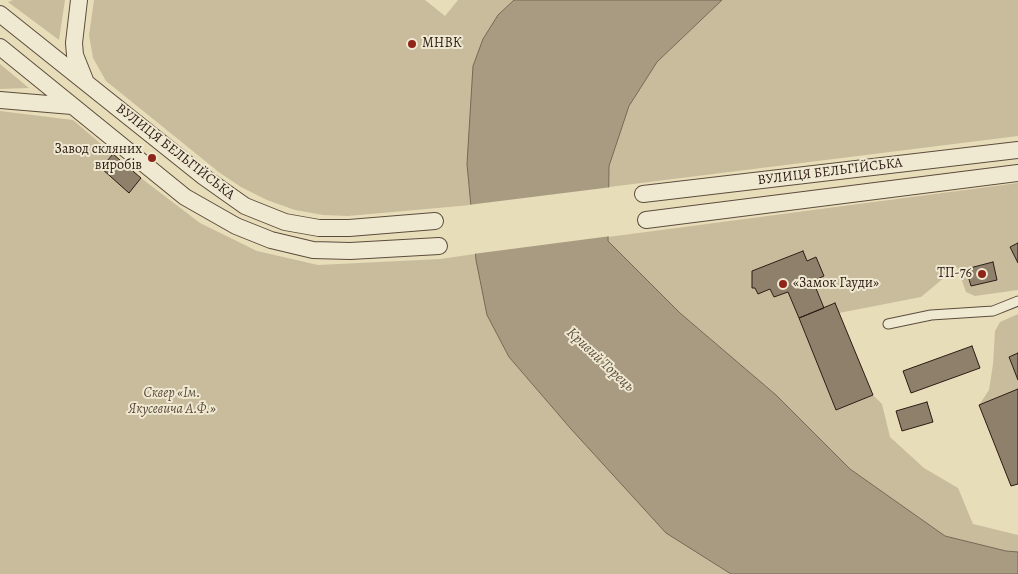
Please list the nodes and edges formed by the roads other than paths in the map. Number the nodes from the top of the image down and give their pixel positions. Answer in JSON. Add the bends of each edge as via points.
{"nodes":[{"id":1,"x":79,"y":0,"type":"edge"},
{"id":2,"x":0,"y":14,"type":"edge"},
{"id":3,"x":0,"y":48,"type":"edge"},
{"id":4,"x":86,"y":82,"type":"junction"},
{"id":5,"x":0,"y":100,"type":"edge"},
{"id":6,"x":72,"y":106,"type":"junction"},
{"id":7,"x":1018,"y":150,"type":"edge"},
{"id":8,"x":1018,"y":173,"type":"edge"},
{"id":9,"x":643,"y":194,"type":"dead end"},
{"id":10,"x":646,"y":220,"type":"dead end"},
{"id":11,"x":436,"y":222,"type":"dead end"},
{"id":12,"x":438,"y":246,"type":"dead end"},
{"id":13,"x":1018,"y":301,"type":"edge"},
{"id":14,"x":888,"y":324,"type":"dead end"}],
"edges":[{"from":1,"to":4,"type":"street","via":[[75,56]]},
{"from":2,"to":4,"type":"street","name":"ВУЛИЦЯ БЕЛЬГІЙСЬКА"},
{"from":3,"to":6,"type":"street","name":"ВУЛИЦЯ БЕЛЬГІЙСЬКА"},
{"from":4,"to":11,"type":"street","name":"ВУЛИЦЯ БЕЛЬГІЙСЬКА","via":[[229,196],[266,214],[319,228]]},
{"from":5,"to":6,"type":"street"},
{"from":6,"to":12,"type":"street","name":"ВУЛИЦЯ БЕЛЬГІЙСЬКА","via":[[185,196],[258,236],[314,250]]},
{"from":7,"to":9,"type":"street","name":"ВУЛИЦЯ БЕЛЬГІЙСЬКА"},
{"from":8,"to":10,"type":"street","name":"ВУЛИЦЯ БЕЛЬГІЙСЬКА"},
{"from":13,"to":14,"type":"lane","via":[[994,311],[931,315]]}]}
